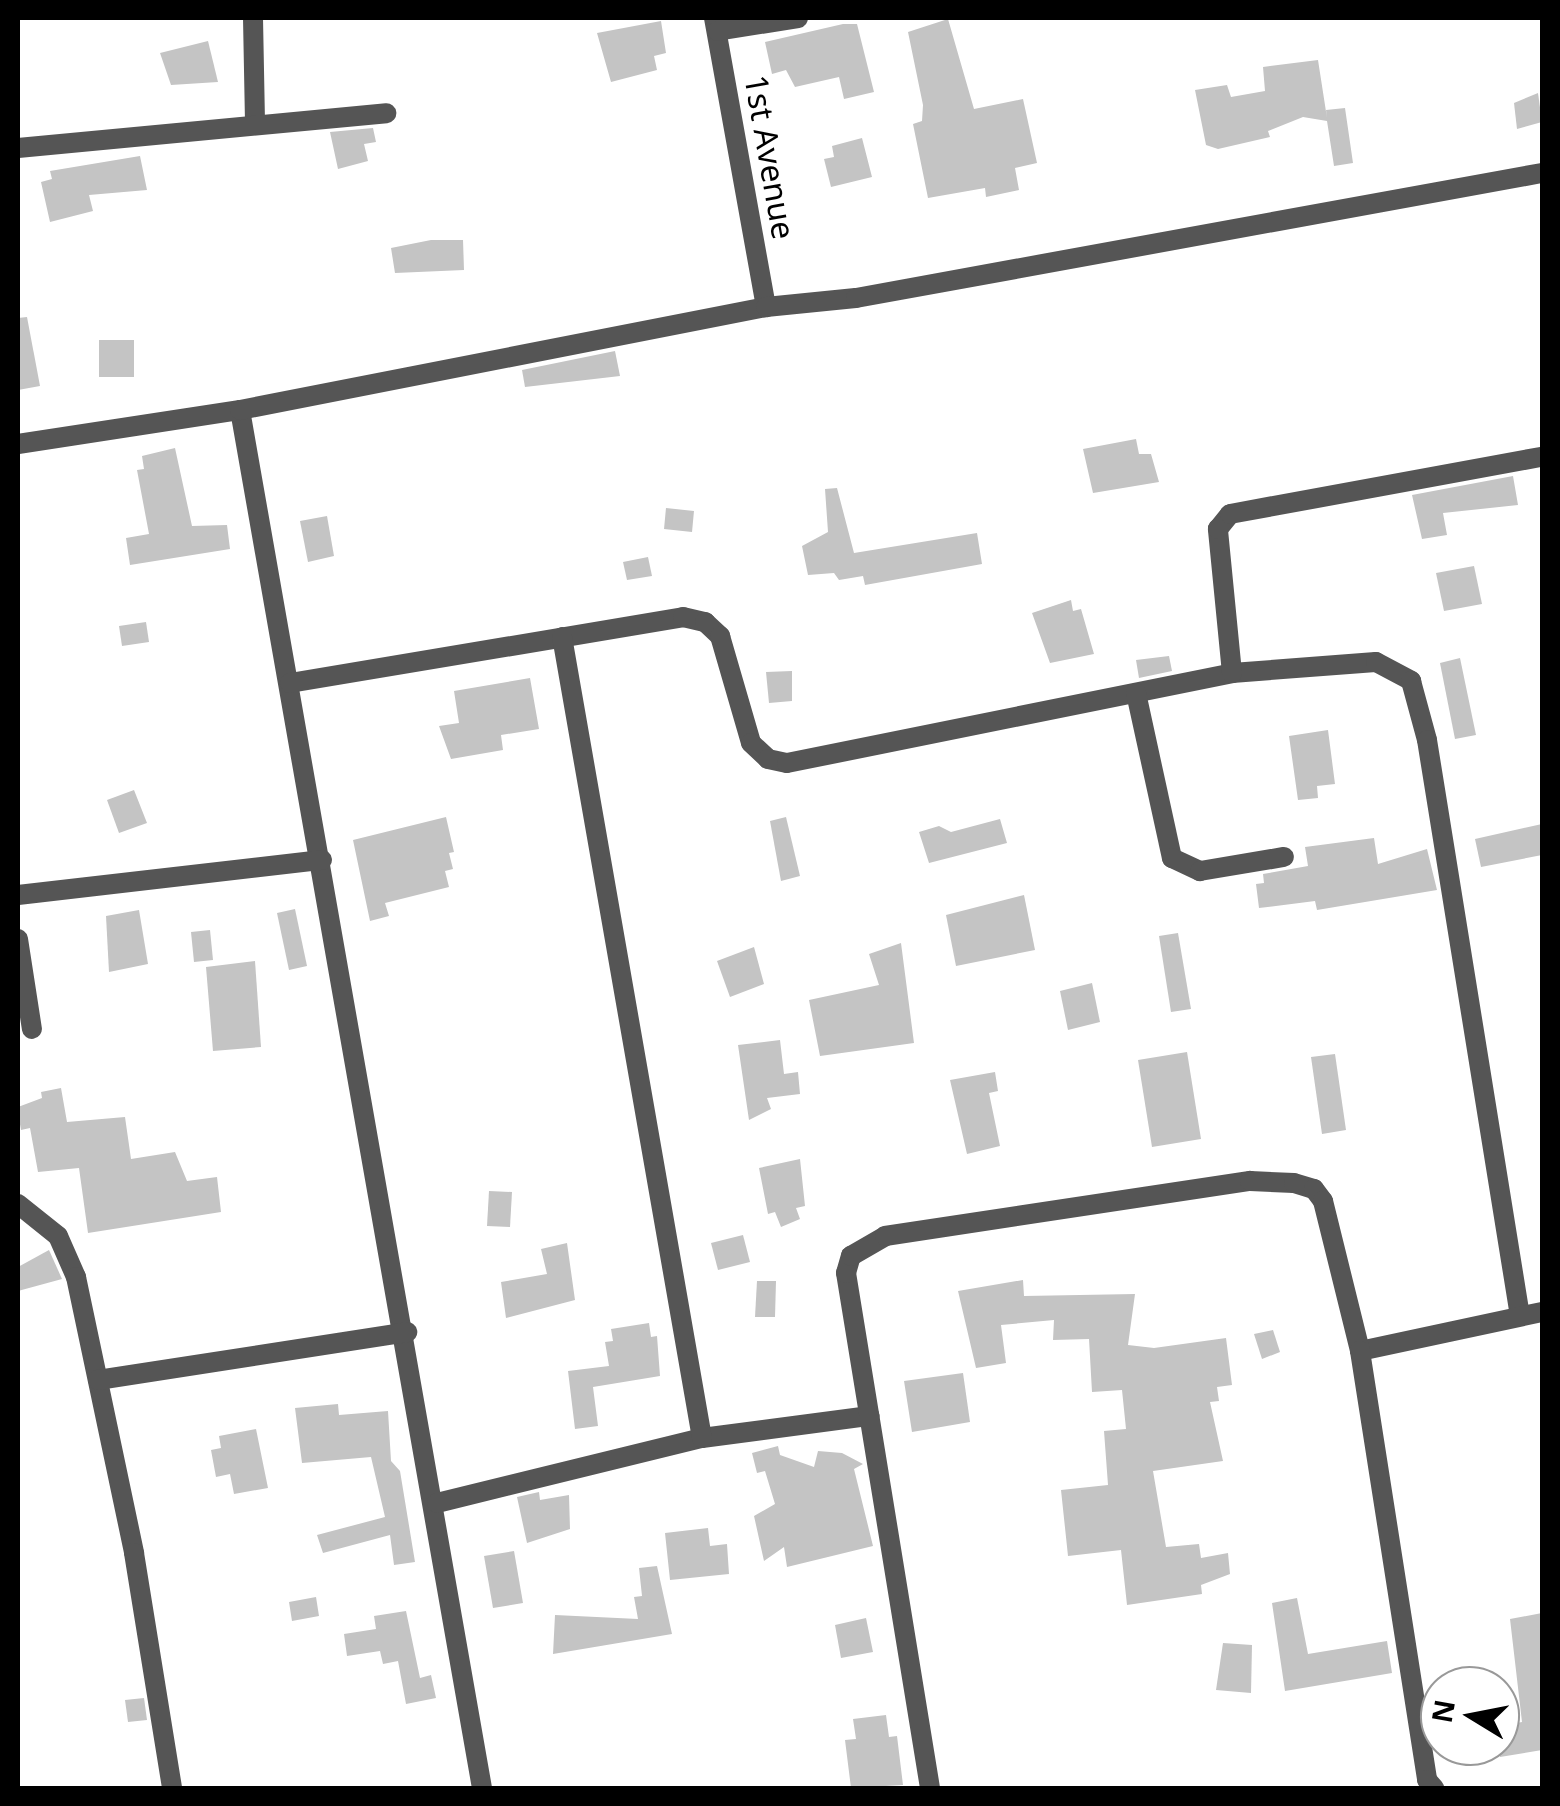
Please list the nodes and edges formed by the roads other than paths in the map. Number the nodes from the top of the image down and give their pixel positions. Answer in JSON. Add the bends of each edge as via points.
{"nodes":[{"id":1,"x":253,"y":18,"type":"edge"},
{"id":2,"x":798,"y":18,"type":"edge"},
{"id":3,"x":716,"y":24,"type":"edge"},
{"id":4,"x":386,"y":112,"type":"dead end"},
{"id":5,"x":255,"y":123,"type":"junction"},
{"id":6,"x":18,"y":148,"type":"edge"},
{"id":7,"x":1542,"y":172,"type":"edge"},
{"id":8,"x":766,"y":307,"type":"junction"},
{"id":9,"x":240,"y":410,"type":"junction"},
{"id":10,"x":18,"y":444,"type":"edge"},
{"id":11,"x":1542,"y":457,"type":"edge"},
{"id":12,"x":562,"y":636,"type":"junction"},
{"id":13,"x":1232,"y":673,"type":"junction"},
{"id":14,"x":290,"y":683,"type":"junction"},
{"id":15,"x":1136,"y":693,"type":"junction"},
{"id":16,"x":1284,"y":857,"type":"dead end"},
{"id":17,"x":322,"y":860,"type":"junction"},
{"id":18,"x":18,"y":895,"type":"edge"},
{"id":19,"x":18,"y":939,"type":"edge"},
{"id":20,"x":32,"y":1029,"type":"dead end"},
{"id":21,"x":18,"y":1204,"type":"edge"},
{"id":22,"x":1542,"y":1312,"type":"edge"},
{"id":23,"x":1520,"y":1316,"type":"junction"},
{"id":24,"x":407,"y":1332,"type":"junction"},
{"id":25,"x":1360,"y":1351,"type":"junction"},
{"id":26,"x":98,"y":1380,"type":"junction"},
{"id":27,"x":870,"y":1416,"type":"junction"},
{"id":28,"x":702,"y":1438,"type":"junction"},
{"id":29,"x":437,"y":1502,"type":"junction"},
{"id":30,"x":172,"y":1788,"type":"edge"},
{"id":31,"x":482,"y":1788,"type":"edge"},
{"id":32,"x":930,"y":1788,"type":"edge"},
{"id":33,"x":1434,"y":1788,"type":"edge"}],
"edges":[{"from":1,"to":5,"type":"street"},
{"from":2,"to":3,"type":"street"},
{"from":3,"to":8,"type":"street","name":"1st Avenue"},
{"from":4,"to":5,"type":"street"},
{"from":5,"to":6,"type":"street"},
{"from":7,"to":8,"type":"street","via":[[856,298]]},
{"from":8,"to":9,"type":"street"},
{"from":9,"to":10,"type":"street"},
{"from":9,"to":14,"type":"street"},
{"from":11,"to":13,"type":"street","via":[[1230,514],[1218,528]]},
{"from":12,"to":14,"type":"street"},
{"from":12,"to":15,"type":"street","via":[[683,617],[705,622],[720,636],[751,742],[768,759],[787,764]]},
{"from":12,"to":28,"type":"street"},
{"from":13,"to":15,"type":"street"},
{"from":13,"to":23,"type":"street","via":[[1376,662],[1411,681],[1427,740]]},
{"from":14,"to":17,"type":"street"},
{"from":15,"to":16,"type":"street","via":[[1172,858],[1200,871]]},
{"from":17,"to":18,"type":"street"},
{"from":17,"to":24,"type":"street"},
{"from":19,"to":20,"type":"street"},
{"from":21,"to":26,"type":"street","via":[[58,1236],[76,1276]]},
{"from":22,"to":23,"type":"street"},
{"from":23,"to":25,"type":"street"},
{"from":24,"to":26,"type":"street"},
{"from":24,"to":29,"type":"street"},
{"from":25,"to":27,"type":"street","via":[[1322,1201],[1314,1189],[1294,1183],[1250,1182],[885,1236],[863,1245],[846,1273]]},
{"from":25,"to":33,"type":"street","via":[[1427,1780]]},
{"from":26,"to":30,"type":"street"},
{"from":27,"to":28,"type":"street"},
{"from":27,"to":32,"type":"street"},
{"from":28,"to":29,"type":"street"},
{"from":29,"to":31,"type":"street"}]}
